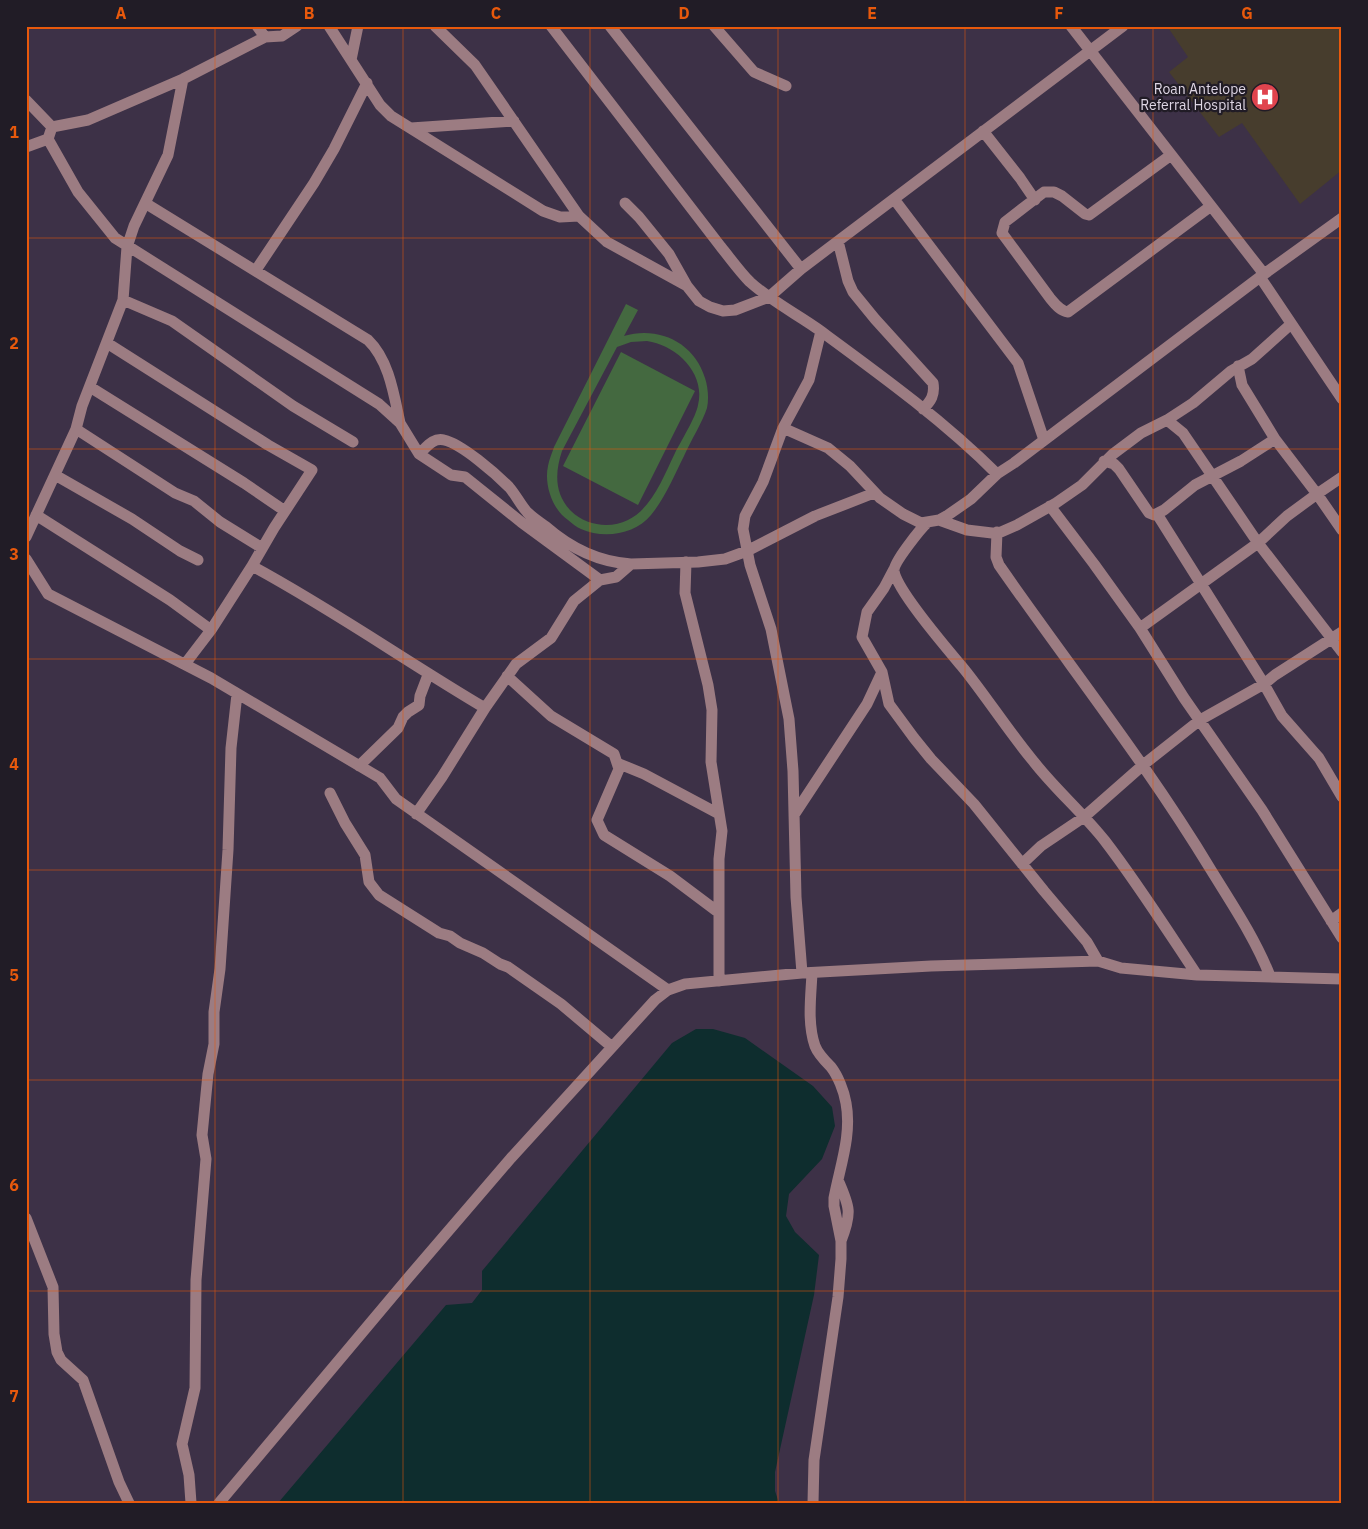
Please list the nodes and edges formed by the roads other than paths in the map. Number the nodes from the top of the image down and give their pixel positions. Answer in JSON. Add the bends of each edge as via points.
{"nodes":[{"id":1,"x":257,"y":26,"type":"edge"},
{"id":2,"x":297,"y":26,"type":"edge"},
{"id":3,"x":329,"y":26,"type":"edge"},
{"id":4,"x":358,"y":26,"type":"edge"},
{"id":5,"x":435,"y":26,"type":"edge"},
{"id":6,"x":551,"y":26,"type":"edge"},
{"id":7,"x":610,"y":26,"type":"edge"},
{"id":8,"x":714,"y":26,"type":"edge"},
{"id":9,"x":1071,"y":26,"type":"edge"},
{"id":10,"x":1123,"y":26,"type":"edge"},
{"id":11,"x":265,"y":37,"type":"junction"},
{"id":12,"x":1091,"y":50,"type":"junction"},
{"id":13,"x":351,"y":60,"type":"junction"},
{"id":14,"x":183,"y":79,"type":"junction"},
{"id":15,"x":367,"y":83,"type":"junction"},
{"id":16,"x":786,"y":86,"type":"dead end"},
{"id":17,"x":26,"y":100,"type":"edge"},
{"id":18,"x":514,"y":121,"type":"junction"},
{"id":19,"x":52,"y":127,"type":"junction"},
{"id":20,"x":411,"y":128,"type":"junction"},
{"id":21,"x":983,"y":131,"type":"junction"},
{"id":22,"x":48,"y":139,"type":"junction"},
{"id":23,"x":26,"y":148,"type":"edge"},
{"id":24,"x":1171,"y":155,"type":"junction"},
{"id":25,"x":894,"y":199,"type":"junction"},
{"id":26,"x":1034,"y":200,"type":"junction"},
{"id":27,"x":146,"y":203,"type":"junction"},
{"id":28,"x":625,"y":203,"type":"dead end"},
{"id":29,"x":1211,"y":206,"type":"junction"},
{"id":30,"x":579,"y":216,"type":"junction"},
{"id":31,"x":1342,"y":218,"type":"edge"},
{"id":32,"x":838,"y":241,"type":"junction"},
{"id":33,"x":127,"y":247,"type":"junction"},
{"id":34,"x":801,"y":269,"type":"junction"},
{"id":35,"x":256,"y":270,"type":"junction"},
{"id":36,"x":1262,"y":276,"type":"junction"},
{"id":37,"x":687,"y":286,"type":"junction"},
{"id":38,"x":769,"y":297,"type":"junction"},
{"id":39,"x":123,"y":300,"type":"junction"},
{"id":40,"x":1291,"y":324,"type":"junction"},
{"id":41,"x":820,"y":331,"type":"junction"},
{"id":42,"x":107,"y":343,"type":"junction"},
{"id":43,"x":1238,"y":366,"type":"junction"},
{"id":44,"x":90,"y":387,"type":"junction"},
{"id":45,"x":1342,"y":399,"type":"edge"},
{"id":46,"x":923,"y":409,"type":"junction"},
{"id":47,"x":1167,"y":420,"type":"junction"},
{"id":48,"x":400,"y":423,"type":"junction"},
{"id":49,"x":783,"y":428,"type":"junction"},
{"id":50,"x":76,"y":429,"type":"junction"},
{"id":51,"x":1275,"y":439,"type":"junction"},
{"id":52,"x":1044,"y":440,"type":"junction"},
{"id":53,"x":353,"y":442,"type":"dead end"},
{"id":54,"x":419,"y":454,"type":"junction"},
{"id":55,"x":1104,"y":461,"type":"junction"},
{"id":56,"x":997,"y":474,"type":"junction"},
{"id":57,"x":55,"y":475,"type":"junction"},
{"id":58,"x":1211,"y":476,"type":"junction"},
{"id":59,"x":1342,"y":477,"type":"edge"},
{"id":60,"x":874,"y":493,"type":"junction"},
{"id":61,"x":1317,"y":494,"type":"junction"},
{"id":62,"x":1050,"y":506,"type":"junction"},
{"id":63,"x":285,"y":511,"type":"junction"},
{"id":64,"x":1157,"y":514,"type":"junction"},
{"id":65,"x":36,"y":515,"type":"junction"},
{"id":66,"x":934,"y":521,"type":"junction"},
{"id":67,"x":1342,"y":530,"type":"edge"},
{"id":68,"x":997,"y":532,"type":"junction"},
{"id":69,"x":26,"y":537,"type":"edge"},
{"id":70,"x":1258,"y":543,"type":"junction"},
{"id":71,"x":262,"y":548,"type":"junction"},
{"id":72,"x":747,"y":550,"type":"junction"},
{"id":73,"x":26,"y":559,"type":"edge"},
{"id":74,"x":198,"y":560,"type":"dead end"},
{"id":75,"x":686,"y":562,"type":"junction"},
{"id":76,"x":630,"y":564,"type":"junction"},
{"id":77,"x":252,"y":566,"type":"junction"},
{"id":78,"x":894,"y":570,"type":"junction"},
{"id":79,"x":600,"y":580,"type":"junction"},
{"id":80,"x":1201,"y":584,"type":"junction"},
{"id":81,"x":1140,"y":628,"type":"junction"},
{"id":82,"x":211,"y":630,"type":"junction"},
{"id":83,"x":1337,"y":635,"type":"edge"},
{"id":84,"x":1342,"y":652,"type":"edge"},
{"id":85,"x":184,"y":664,"type":"junction"},
{"id":86,"x":882,"y":672,"type":"junction"},
{"id":87,"x":428,"y":674,"type":"junction"},
{"id":88,"x":506,"y":676,"type":"junction"},
{"id":89,"x":1264,"y":684,"type":"junction"},
{"id":90,"x":238,"y":694,"type":"junction"},
{"id":91,"x":485,"y":708,"type":"junction"},
{"id":92,"x":1200,"y":720,"type":"junction"},
{"id":93,"x":617,"y":762,"type":"junction"},
{"id":94,"x":1144,"y":765,"type":"junction"},
{"id":95,"x":359,"y":766,"type":"junction"},
{"id":96,"x":330,"y":793,"type":"dead end"},
{"id":97,"x":1342,"y":797,"type":"edge"},
{"id":98,"x":416,"y":814,"type":"junction"},
{"id":99,"x":719,"y":814,"type":"junction"},
{"id":100,"x":794,"y":815,"type":"junction"},
{"id":101,"x":1084,"y":817,"type":"junction"},
{"id":102,"x":1022,"y":864,"type":"junction"},
{"id":103,"x":718,"y":912,"type":"junction"},
{"id":104,"x":1342,"y":913,"type":"edge"},
{"id":105,"x":1331,"y":920,"type":"junction"},
{"id":106,"x":1342,"y":938,"type":"edge"},
{"id":107,"x":1098,"y":961,"type":"junction"},
{"id":108,"x":807,"y":973,"type":"junction"},
{"id":109,"x":1197,"y":975,"type":"junction"},
{"id":110,"x":1270,"y":976,"type":"junction"},
{"id":111,"x":1342,"y":979,"type":"edge"},
{"id":112,"x":719,"y":981,"type":"junction"},
{"id":113,"x":668,"y":990,"type":"junction"},
{"id":114,"x":612,"y":1047,"type":"junction"},
{"id":115,"x":26,"y":1218,"type":"edge"},
{"id":116,"x":129,"y":1503,"type":"edge"},
{"id":117,"x":191,"y":1503,"type":"edge"},
{"id":118,"x":220,"y":1503,"type":"edge"},
{"id":119,"x":813,"y":1503,"type":"edge"}],
"edges":[{"from":1,"to":11,"type":"street"},
{"from":2,"to":11,"type":"street","via":[[282,36]]},
{"from":3,"to":13,"type":"street"},
{"from":4,"to":13,"type":"street"},
{"from":5,"to":18,"type":"street","via":[[475,65]]},
{"from":6,"to":38,"type":"street","via":[[721,247],[750,281]]},
{"from":7,"to":34,"type":"street"},
{"from":8,"to":16,"type":"street","via":[[754,72]]},
{"from":9,"to":12,"type":"street"},
{"from":10,"to":12,"type":"street"},
{"from":11,"to":14,"type":"street"},
{"from":12,"to":21,"type":"street"},
{"from":12,"to":24,"type":"street"},
{"from":13,"to":15,"type":"street"},
{"from":14,"to":19,"type":"street","via":[[88,120]]},
{"from":14,"to":27,"type":"street","via":[[168,155]]},
{"from":15,"to":20,"type":"street","via":[[391,116]]},
{"from":15,"to":35,"type":"street","via":[[334,150]]},
{"from":17,"to":19,"type":"street"},
{"from":18,"to":20,"type":"street"},
{"from":18,"to":30,"type":"street"},
{"from":19,"to":22,"type":"street"},
{"from":20,"to":30,"type":"street","via":[[543,211],[560,217]]},
{"from":21,"to":25,"type":"street"},
{"from":21,"to":26,"type":"street"},
{"from":22,"to":23,"type":"street"},
{"from":22,"to":33,"type":"street","via":[[88,205],[115,238]]},
{"from":24,"to":26,"type":"street","via":[[1089,215],[1054,192],[1044,192]]},
{"from":24,"to":29,"type":"street"},
{"from":25,"to":32,"type":"street"},
{"from":25,"to":52,"type":"street","via":[[1018,363]]},
{"from":26,"to":29,"type":"street","via":[[1005,222],[1002,233],[1050,298],[1068,312]]},
{"from":27,"to":33,"type":"street"},
{"from":27,"to":35,"type":"street"},
{"from":28,"to":37,"type":"street","via":[[669,254]]},
{"from":29,"to":36,"type":"street"},
{"from":30,"to":37,"type":"street","via":[[607,242]]},
{"from":31,"to":36,"type":"street"},
{"from":32,"to":34,"type":"street"},
{"from":32,"to":46,"type":"street","via":[[853,292],[933,383],[933,397]]},
{"from":33,"to":39,"type":"street"},
{"from":33,"to":48,"type":"street","via":[[354,388]]},
{"from":34,"to":38,"type":"street"},
{"from":35,"to":48,"type":"street","via":[[374,346],[384,365]]},
{"from":36,"to":40,"type":"street"},
{"from":36,"to":52,"type":"street"},
{"from":37,"to":38,"type":"street","via":[[699,301],[723,311],[735,310]]},
{"from":38,"to":41,"type":"street"},
{"from":39,"to":42,"type":"street"},
{"from":39,"to":53,"type":"street","via":[[172,321],[293,406]]},
{"from":40,"to":43,"type":"street","via":[[1252,359]]},
{"from":40,"to":45,"type":"street"},
{"from":41,"to":46,"type":"street"},
{"from":41,"to":49,"type":"street","via":[[809,380]]},
{"from":42,"to":44,"type":"street"},
{"from":42,"to":63,"type":"street","via":[[312,470]]},
{"from":43,"to":47,"type":"street"},
{"from":43,"to":51,"type":"street","via":[[1242,385]]},
{"from":44,"to":50,"type":"street"},
{"from":44,"to":63,"type":"street"},
{"from":46,"to":56,"type":"street"},
{"from":47,"to":55,"type":"street","via":[[1141,433]]},
{"from":47,"to":58,"type":"street","via":[[1183,433]]},
{"from":48,"to":54,"type":"street"},
{"from":49,"to":60,"type":"street","via":[[828,448],[850,466]]},
{"from":49,"to":72,"type":"street","via":[[763,482],[745,516],[743,529]]},
{"from":50,"to":57,"type":"street"},
{"from":50,"to":71,"type":"street","via":[[175,493],[194,500],[220,522]]},
{"from":51,"to":58,"type":"street"},
{"from":51,"to":61,"type":"street"},
{"from":52,"to":56,"type":"street"},
{"from":54,"to":76,"type":"street","via":[[432,441],[445,440],[453,444],[483,463],[509,488],[527,512],[560,539],[589,555]]},
{"from":54,"to":79,"type":"street","via":[[452,475],[465,477]]},
{"from":55,"to":62,"type":"street","via":[[1082,485]]},
{"from":55,"to":64,"type":"street","via":[[1119,469],[1149,513]]},
{"from":56,"to":66,"type":"street","via":[[970,499]]},
{"from":57,"to":65,"type":"street"},
{"from":57,"to":74,"type":"street"},
{"from":58,"to":64,"type":"street"},
{"from":58,"to":70,"type":"street"},
{"from":59,"to":61,"type":"street"},
{"from":60,"to":66,"type":"street","via":[[912,519],[921,523]]},
{"from":60,"to":72,"type":"street","via":[[815,516]]},
{"from":61,"to":67,"type":"street"},
{"from":61,"to":70,"type":"street"},
{"from":62,"to":68,"type":"street","via":[[1017,525]]},
{"from":62,"to":81,"type":"street"},
{"from":63,"to":71,"type":"street"},
{"from":64,"to":80,"type":"street"},
{"from":65,"to":69,"type":"street"},
{"from":65,"to":82,"type":"street","via":[[170,600]]},
{"from":66,"to":68,"type":"street","via":[[967,530]]},
{"from":66,"to":78,"type":"street","via":[[898,559]]},
{"from":68,"to":94,"type":"street","via":[[996,557],[1000,565]]},
{"from":70,"to":80,"type":"street"},
{"from":70,"to":83,"type":"street"},
{"from":71,"to":77,"type":"street"},
{"from":72,"to":75,"type":"street","via":[[725,559]]},
{"from":72,"to":100,"type":"street","via":[[782,678],[794,771]]},
{"from":73,"to":85,"type":"street","via":[[48,594]]},
{"from":75,"to":76,"type":"street"},
{"from":75,"to":99,"type":"street","via":[[685,593],[712,710],[711,762]]},
{"from":76,"to":79,"type":"street","via":[[616,577]]},
{"from":77,"to":82,"type":"street"},
{"from":77,"to":87,"type":"street"},
{"from":78,"to":86,"type":"street","via":[[867,612],[862,637]]},
{"from":78,"to":101,"type":"street","via":[[908,597],[1003,724]]},
{"from":79,"to":88,"type":"street","via":[[574,601],[551,638],[516,664]]},
{"from":80,"to":81,"type":"street"},
{"from":80,"to":89,"type":"street"},
{"from":81,"to":92,"type":"street"},
{"from":82,"to":85,"type":"street"},
{"from":83,"to":84,"type":"street"},
{"from":83,"to":89,"type":"street"},
{"from":85,"to":90,"type":"street"},
{"from":86,"to":100,"type":"street","via":[[867,704]]},
{"from":86,"to":102,"type":"street","via":[[889,704],[931,759],[974,804]]},
{"from":87,"to":91,"type":"street"},
{"from":87,"to":95,"type":"street","via":[[419,705],[403,717],[398,728]]},
{"from":88,"to":91,"type":"street"},
{"from":88,"to":93,"type":"street","via":[[551,716],[614,754]]},
{"from":89,"to":92,"type":"street"},
{"from":89,"to":97,"type":"street","via":[[1282,716],[1319,758]]},
{"from":90,"to":95,"type":"street"},
{"from":90,"to":117,"type":"street","via":[[231,748],[228,850],[214,1044],[202,1135],[206,1160],[196,1280],[195,1388],[182,1444]]},
{"from":91,"to":98,"type":"street"},
{"from":92,"to":94,"type":"street"},
{"from":92,"to":105,"type":"street","via":[[1262,810]]},
{"from":93,"to":99,"type":"street"},
{"from":93,"to":103,"type":"street","via":[[619,769],[597,820],[604,835],[670,876]]},
{"from":94,"to":101,"type":"street"},
{"from":94,"to":110,"type":"street","via":[[1252,937]]},
{"from":95,"to":98,"type":"street","via":[[380,778],[396,799]]},
{"from":96,"to":114,"type":"street","via":[[365,855],[369,882],[379,896],[439,933],[508,966]]},
{"from":98,"to":113,"type":"street"},
{"from":99,"to":103,"type":"street","via":[[722,831]]},
{"from":100,"to":108,"type":"street","via":[[796,897]]},
{"from":101,"to":102,"type":"street","via":[[1041,846]]},
{"from":101,"to":109,"type":"street","via":[[1131,876]]},
{"from":102,"to":107,"type":"street","via":[[1088,942]]},
{"from":103,"to":112,"type":"street"},
{"from":104,"to":105,"type":"street"},
{"from":105,"to":106,"type":"street"},
{"from":107,"to":108,"type":"street"},
{"from":107,"to":109,"type":"street","via":[[1121,968]]},
{"from":108,"to":112,"type":"street"},
{"from":108,"to":119,"type":"street","via":[[814,1045],[835,1074],[847,1105],[847,1143],[834,1206],[841,1241],[838,1297],[814,1460]]},
{"from":109,"to":110,"type":"street"},
{"from":110,"to":111,"type":"street"},
{"from":112,"to":113,"type":"street","via":[[685,984]]},
{"from":113,"to":114,"type":"street"},
{"from":114,"to":118,"type":"street","via":[[511,1158]]},
{"from":115,"to":116,"type":"street","via":[[53,1287],[56,1352],[83,1380]]}]}
